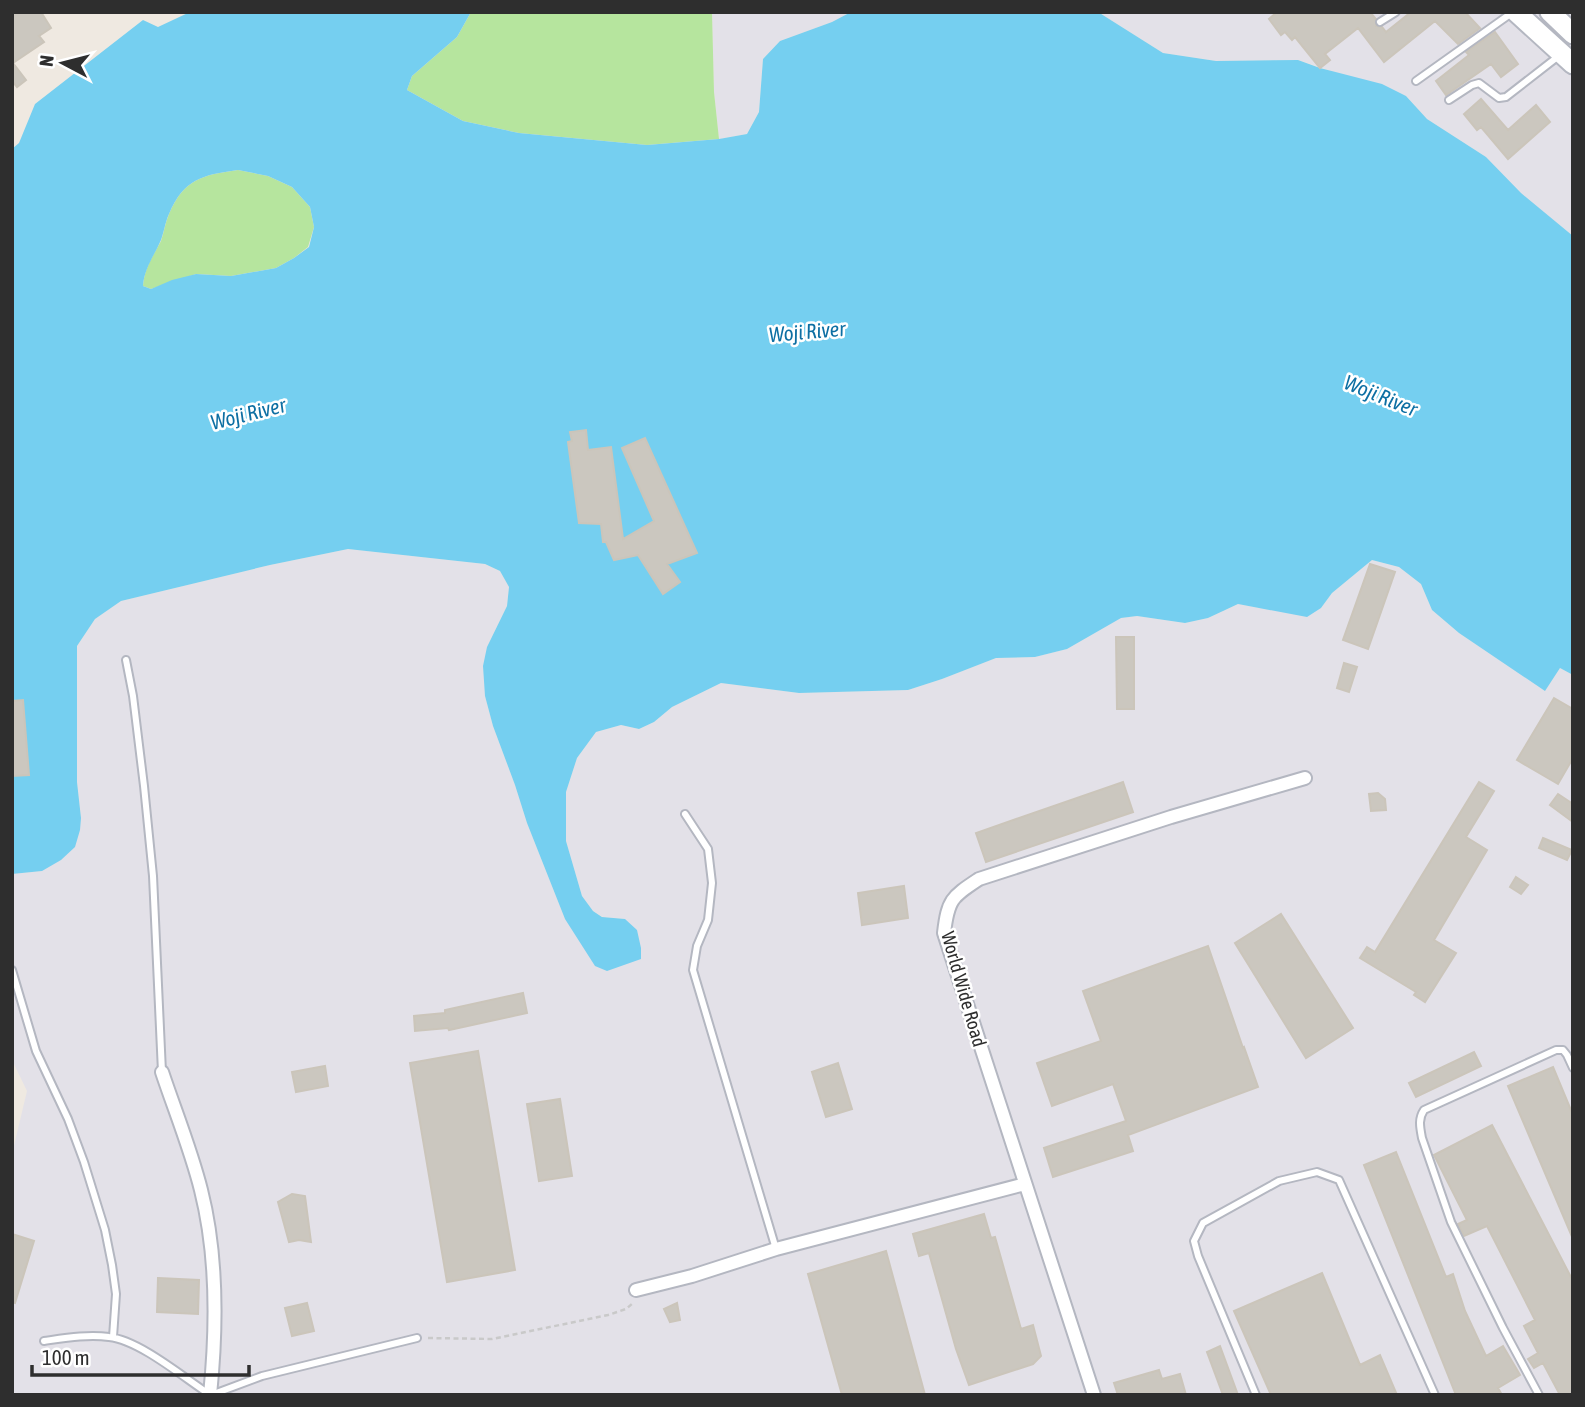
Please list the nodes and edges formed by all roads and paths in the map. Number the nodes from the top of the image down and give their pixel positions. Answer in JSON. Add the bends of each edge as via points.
{"nodes":[{"id":1,"x":1396,"y":12,"type":"edge"},
{"id":2,"x":1515,"y":12,"type":"edge"},
{"id":3,"x":1550,"y":12,"type":"edge"},
{"id":4,"x":1380,"y":22,"type":"dead end"},
{"id":5,"x":1572,"y":33,"type":"edge"},
{"id":6,"x":1567,"y":59,"type":"edge"},
{"id":7,"x":1416,"y":81,"type":"dead end"},
{"id":8,"x":1448,"y":100,"type":"dead end"},
{"id":9,"x":126,"y":660,"type":"dead end"},
{"id":10,"x":1305,"y":778,"type":"dead end"},
{"id":11,"x":685,"y":814,"type":"dead end"},
{"id":12,"x":12,"y":970,"type":"edge"},
{"id":13,"x":1573,"y":1068,"type":"edge"},
{"id":14,"x":162,"y":1072,"type":"joint"},
{"id":15,"x":1026,"y":1184,"type":"junction"},
{"id":16,"x":776,"y":1249,"type":"junction"},
{"id":17,"x":636,"y":1290,"type":"joint"},
{"id":18,"x":113,"y":1337,"type":"junction"},
{"id":19,"x":417,"y":1338,"type":"joint"},
{"id":20,"x":44,"y":1341,"type":"dead end"},
{"id":21,"x":210,"y":1395,"type":"edge"},
{"id":22,"x":1094,"y":1395,"type":"edge"},
{"id":23,"x":1255,"y":1395,"type":"edge"},
{"id":24,"x":1436,"y":1395,"type":"edge"},
{"id":25,"x":1539,"y":1395,"type":"edge"}],
"edges":[{"from":1,"to":4,"type":"lane"},
{"from":2,"to":6,"type":"main road"},
{"from":2,"to":7,"type":"lane"},
{"from":3,"to":5,"type":"main road"},
{"from":6,"to":8,"type":"lane","via":[[1506,97],[1499,98],[1479,83]]},
{"from":9,"to":14,"type":"lane","via":[[153,876]]},
{"from":10,"to":15,"type":"street","name":"World Wide Road","via":[[979,879],[956,894],[947,911],[944,933]]},
{"from":11,"to":16,"type":"lane","via":[[708,849],[712,883],[708,919],[693,970]]},
{"from":12,"to":18,"type":"lane","via":[[36,1051],[68,1119],[105,1230],[116,1294]]},
{"from":13,"to":25,"type":"lane","via":[[1563,1050],[1556,1050],[1424,1110],[1420,1116],[1422,1138],[1451,1222]]},
{"from":14,"to":21,"type":"street","via":[[208,1223],[215,1302]]},
{"from":15,"to":16,"type":"street"},
{"from":15,"to":22,"type":"street","name":"World Wide Road"},
{"from":16,"to":17,"type":"street"},
{"from":17,"to":19,"type":"path","via":[[634,1303],[625,1309],[526,1333],[492,1339]]},
{"from":18,"to":20,"type":"lane"},
{"from":18,"to":21,"type":"lane","via":[[152,1355]]},
{"from":19,"to":21,"type":"lane","via":[[262,1376]]},
{"from":23,"to":24,"type":"lane","via":[[1194,1241],[1203,1223],[1279,1181],[1317,1172],[1339,1180]]}]}
